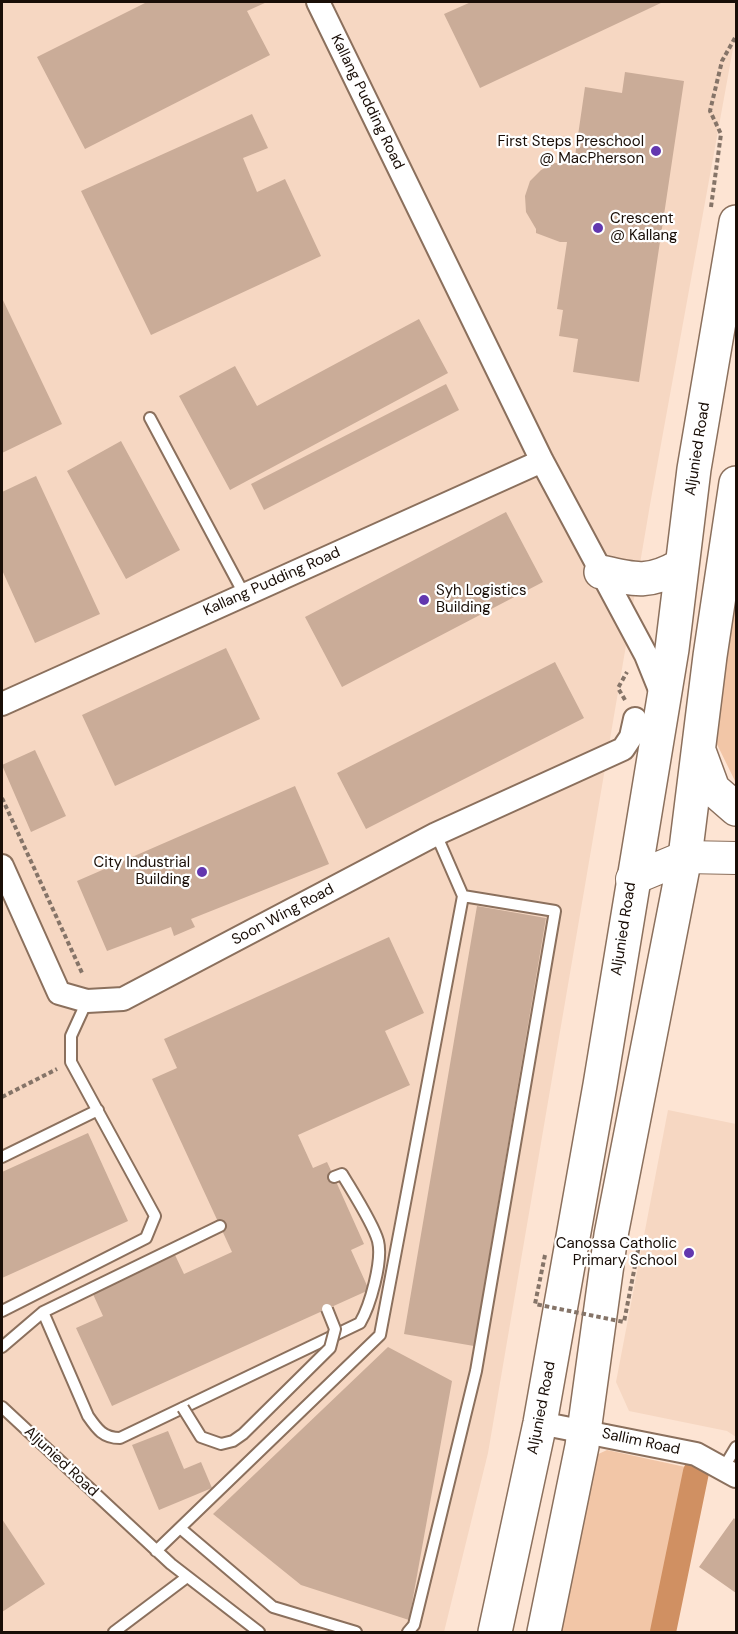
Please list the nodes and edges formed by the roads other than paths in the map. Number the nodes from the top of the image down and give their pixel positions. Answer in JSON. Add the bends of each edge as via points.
{"nodes":[{"id":1,"x":318,"y":2,"type":"edge"},
{"id":2,"x":736,"y":222,"type":"edge"},
{"id":3,"x":150,"y":418,"type":"dead end"},
{"id":4,"x":542,"y":461,"type":"junction"},
{"id":5,"x":736,"y":483,"type":"edge"},
{"id":6,"x":680,"y":566,"type":"junction"},
{"id":7,"x":601,"y":572,"type":"junction"},
{"id":8,"x":244,"y":594,"type":"junction"},
{"id":9,"x":626,"y":618,"type":"junction"},
{"id":10,"x":672,"y":649,"type":"junction"},
{"id":11,"x":710,"y":656,"type":"junction"},
{"id":12,"x":663,"y":697,"type":"junction"},
{"id":13,"x":2,"y":704,"type":"edge"},
{"id":14,"x":635,"y":719,"type":"dead end"},
{"id":15,"x":699,"y":749,"type":"junction"},
{"id":16,"x":736,"y":809,"type":"edge"},
{"id":17,"x":436,"y":834,"type":"junction"},
{"id":18,"x":685,"y":857,"type":"junction"},
{"id":19,"x":736,"y":858,"type":"edge"},
{"id":20,"x":2,"y":866,"type":"edge"},
{"id":21,"x":632,"y":879,"type":"junction"},
{"id":22,"x":463,"y":896,"type":"junction"},
{"id":23,"x":91,"y":1001,"type":"junction"},
{"id":24,"x":98,"y":1110,"type":"junction"},
{"id":25,"x":2,"y":1157,"type":"edge"},
{"id":26,"x":334,"y":1177,"type":"dead end"},
{"id":27,"x":220,"y":1226,"type":"dead end"},
{"id":28,"x":327,"y":1310,"type":"dead end"},
{"id":29,"x":2,"y":1311,"type":"edge"},
{"id":30,"x":43,"y":1312,"type":"junction"},
{"id":31,"x":2,"y":1347,"type":"edge"},
{"id":32,"x":2,"y":1407,"type":"edge"},
{"id":33,"x":183,"y":1408,"type":"junction"},
{"id":34,"x":540,"y":1423,"type":"junction"},
{"id":35,"x":583,"y":1430,"type":"junction"},
{"id":36,"x":736,"y":1447,"type":"edge"},
{"id":37,"x":730,"y":1471,"type":"edge"},
{"id":38,"x":180,"y":1528,"type":"junction"},
{"id":39,"x":156,"y":1551,"type":"junction"},
{"id":40,"x":187,"y":1577,"type":"junction"},
{"id":41,"x":114,"y":1632,"type":"edge"},
{"id":42,"x":259,"y":1632,"type":"edge"},
{"id":43,"x":356,"y":1632,"type":"edge"},
{"id":44,"x":408,"y":1632,"type":"edge"},
{"id":45,"x":495,"y":1632,"type":"edge"},
{"id":46,"x":544,"y":1632,"type":"edge"}],
"edges":[{"from":1,"to":4,"type":"street","name":"Kallang Pudding Road"},
{"from":2,"to":6,"type":"main road","name":"Aljunied Road"},
{"from":3,"to":8,"type":"lane"},
{"from":4,"to":7,"type":"street","name":"Kallang Pudding Road"},
{"from":4,"to":8,"type":"street","name":"Kallang Pudding Road"},
{"from":5,"to":11,"type":"main road"},
{"from":6,"to":7,"type":"main road","via":[[661,578],[638,580]]},
{"from":6,"to":10,"type":"main road","name":"Aljunied Road"},
{"from":7,"to":9,"type":"street","name":"Kallang Pudding Road"},
{"from":8,"to":13,"type":"street","name":"Kallang Pudding Road"},
{"from":9,"to":10,"type":"street","name":"Kallang Pudding Road","via":[[659,644]]},
{"from":9,"to":12,"type":"street","name":"Kallang Pudding Road"},
{"from":10,"to":11,"type":"street","name":"Kallang Pudding Road"},
{"from":10,"to":12,"type":"main road","name":"Aljunied Road"},
{"from":11,"to":15,"type":"main road"},
{"from":12,"to":21,"type":"main road","name":"Aljunied Road"},
{"from":14,"to":17,"type":"street","name":"Soon Wing Road","via":[[623,749]]},
{"from":15,"to":16,"type":"main road","via":[[713,789]]},
{"from":15,"to":18,"type":"main road"},
{"from":17,"to":22,"type":"lane"},
{"from":17,"to":23,"type":"street","name":"Soon Wing Road","via":[[123,999]]},
{"from":18,"to":19,"type":"street"},
{"from":18,"to":21,"type":"street"},
{"from":18,"to":35,"type":"main road","via":[[611,1235]]},
{"from":20,"to":23,"type":"street","via":[[59,993]]},
{"from":21,"to":34,"type":"main road","name":"Aljunied Road"},
{"from":22,"to":38,"type":"lane","via":[[380,1335]]},
{"from":22,"to":44,"type":"lane","via":[[555,911],[476,1371],[414,1625]]},
{"from":23,"to":24,"type":"lane","via":[[71,1036],[71,1062]]},
{"from":24,"to":25,"type":"lane"},
{"from":24,"to":29,"type":"lane","via":[[155,1216],[153,1224],[146,1238]]},
{"from":26,"to":33,"type":"lane","via":[[342,1174],[378,1241],[370,1303],[360,1323]]},
{"from":27,"to":30,"type":"lane"},
{"from":28,"to":33,"type":"lane","bridge":true,"via":[[335,1329],[330,1348],[243,1434],[221,1444],[210,1442],[201,1437]]},
{"from":30,"to":31,"type":"lane"},
{"from":30,"to":33,"type":"lane","via":[[88,1416],[109,1438],[120,1438]]},
{"from":32,"to":39,"type":"lane","name":"Aljunied Road"},
{"from":34,"to":35,"type":"street","name":"Sallim Road"},
{"from":34,"to":45,"type":"main road","name":"Aljunied Road"},
{"from":35,"to":37,"type":"street","name":"Sallim Road","via":[[696,1454]]},
{"from":35,"to":46,"type":"main road"},
{"from":36,"to":37,"type":"lane"},
{"from":38,"to":39,"type":"lane"},
{"from":38,"to":43,"type":"lane","via":[[273,1607]]},
{"from":39,"to":40,"type":"lane","name":"Aljunied Road"},
{"from":40,"to":41,"type":"lane"},
{"from":40,"to":42,"type":"lane","name":"Aljunied Road"}]}
